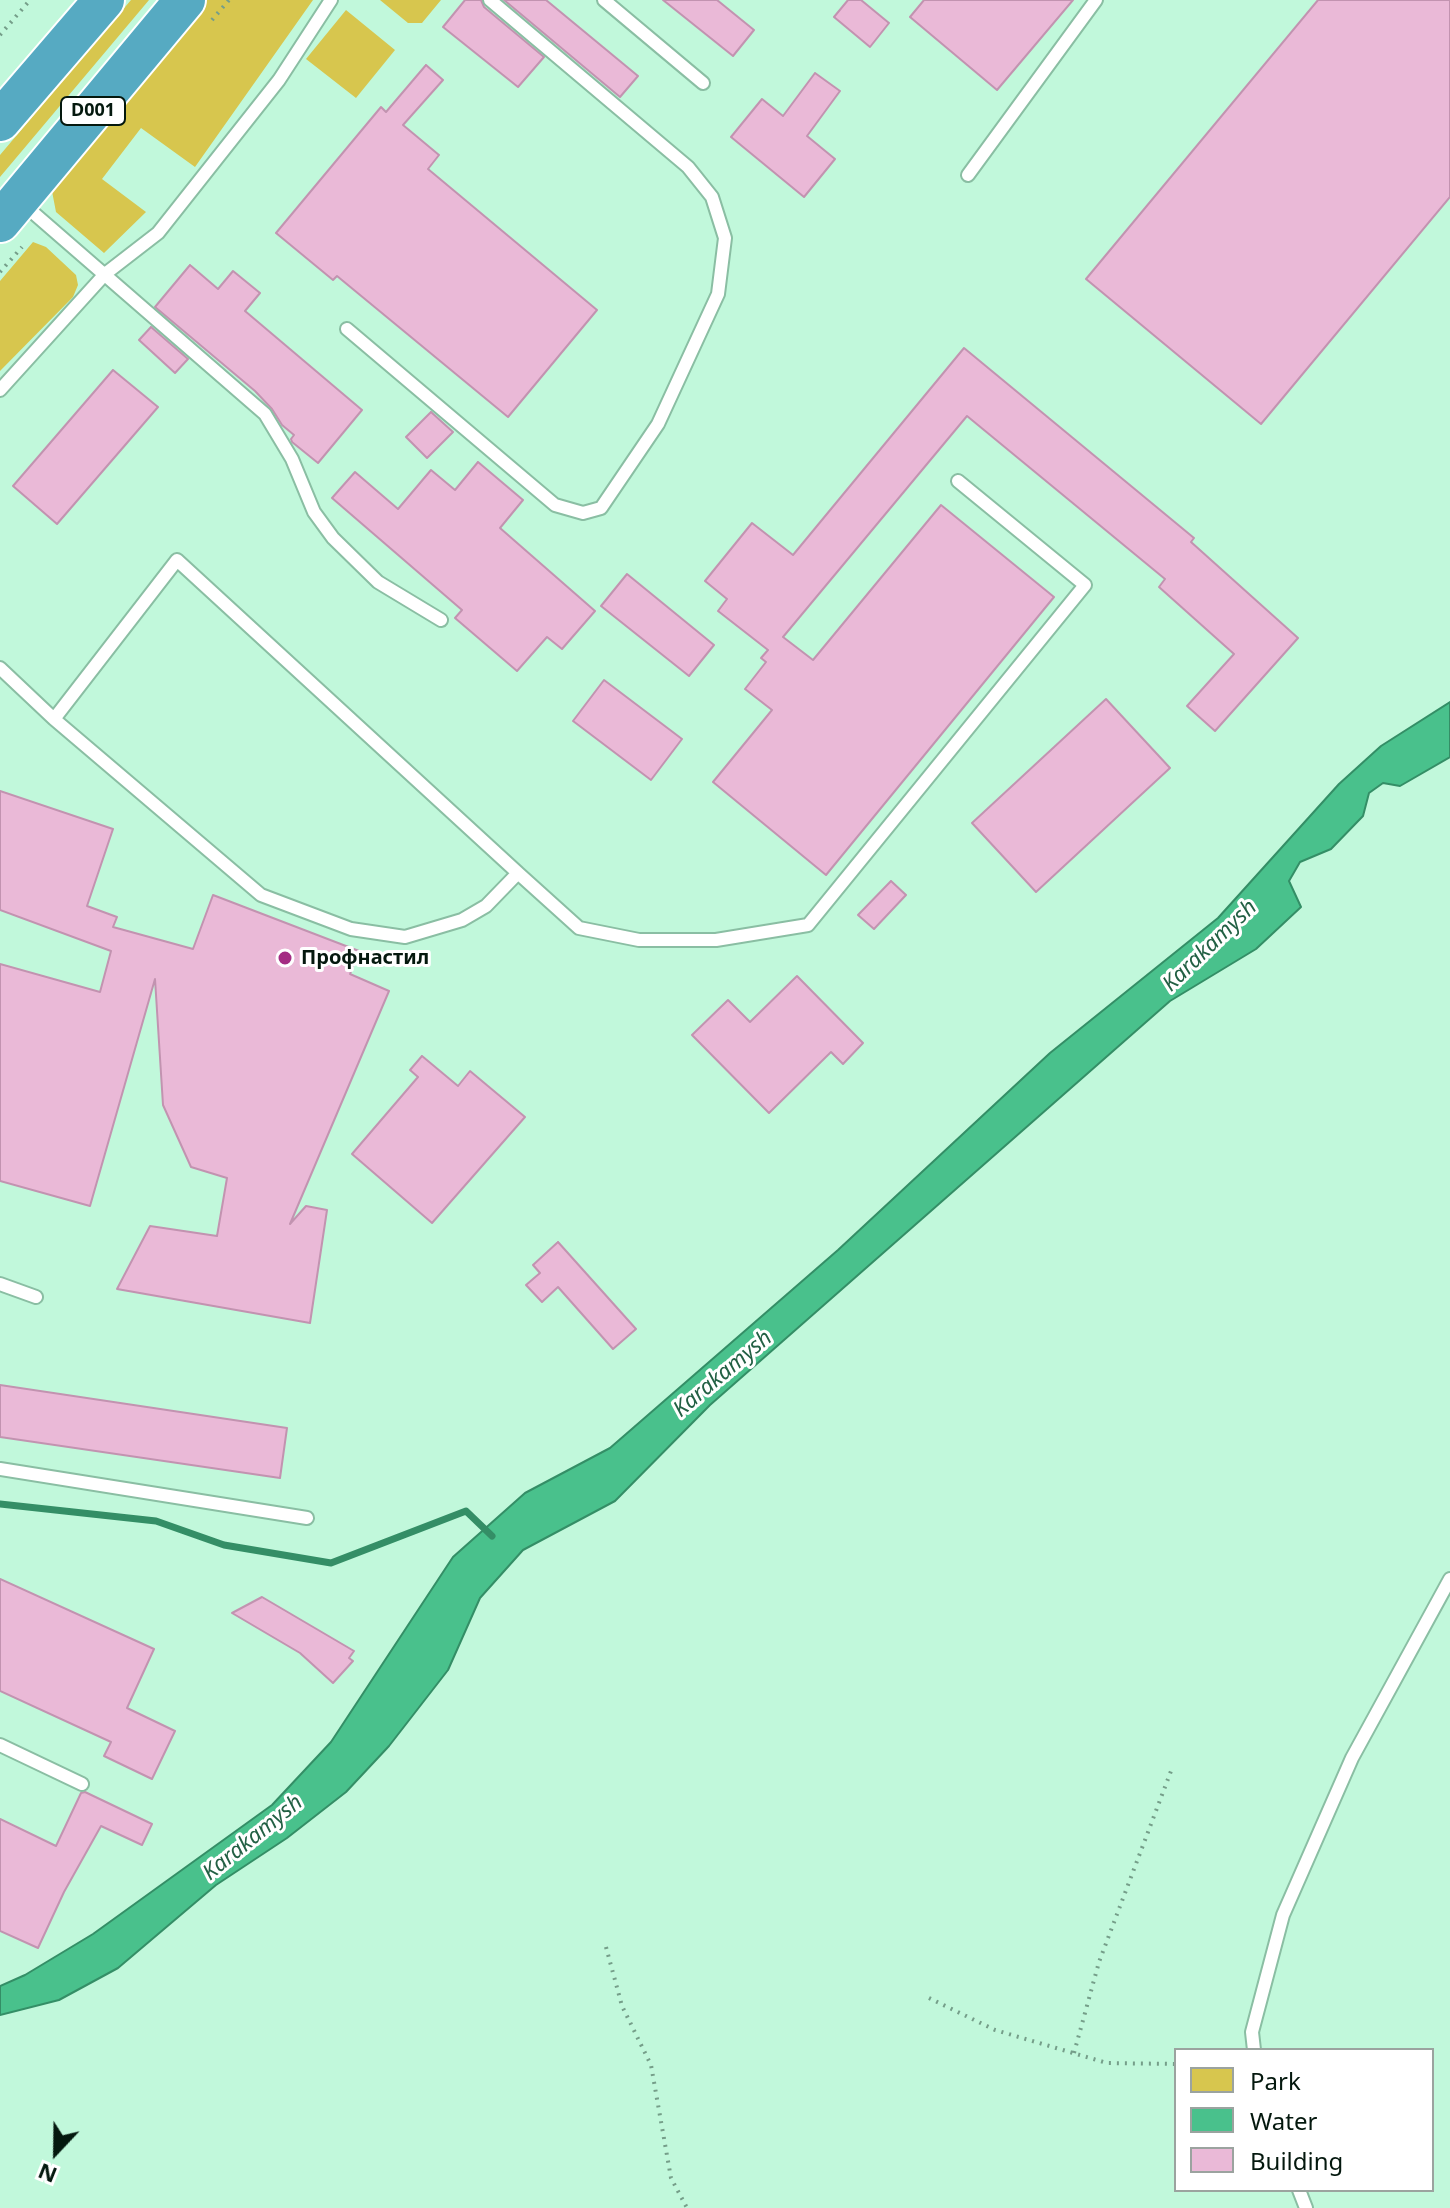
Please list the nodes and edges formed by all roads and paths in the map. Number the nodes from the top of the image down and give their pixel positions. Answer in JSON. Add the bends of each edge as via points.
{"nodes":[{"id":1,"x":30,"y":0,"type":"edge"},
{"id":2,"x":104,"y":0,"type":"edge"},
{"id":3,"x":185,"y":0,"type":"edge"},
{"id":4,"x":331,"y":0,"type":"edge"},
{"id":5,"x":490,"y":0,"type":"edge"},
{"id":6,"x":604,"y":0,"type":"edge"},
{"id":7,"x":1096,"y":0,"type":"edge"},
{"id":8,"x":0,"y":35,"type":"edge"},
{"id":9,"x":703,"y":83,"type":"dead end"},
{"id":10,"x":0,"y":121,"type":"edge"},
{"id":11,"x":968,"y":175,"type":"dead end"},
{"id":12,"x":10,"y":212,"type":"edge"},
{"id":13,"x":105,"y":274,"type":"junction"},
{"id":14,"x":347,"y":329,"type":"dead end"},
{"id":15,"x":0,"y":390,"type":"edge"},
{"id":16,"x":958,"y":481,"type":"dead end"},
{"id":17,"x":441,"y":620,"type":"dead end"},
{"id":18,"x":0,"y":668,"type":"edge"},
{"id":19,"x":54,"y":719,"type":"junction"},
{"id":20,"x":518,"y":873,"type":"junction"},
{"id":21,"x":0,"y":1284,"type":"edge"},
{"id":22,"x":36,"y":1297,"type":"dead end"},
{"id":23,"x":0,"y":1469,"type":"edge"},
{"id":24,"x":307,"y":1518,"type":"dead end"},
{"id":25,"x":1450,"y":1579,"type":"edge"},
{"id":26,"x":0,"y":1745,"type":"edge"},
{"id":27,"x":1171,"y":1771,"type":"dead end"},
{"id":28,"x":82,"y":1784,"type":"dead end"},
{"id":29,"x":606,"y":1947,"type":"dead end"},
{"id":30,"x":929,"y":1998,"type":"dead end"},
{"id":31,"x":1254,"y":2048,"type":"edge"},
{"id":32,"x":1074,"y":2053,"type":"junction"},
{"id":33,"x":1174,"y":2064,"type":"edge"},
{"id":34,"x":687,"y":2208,"type":"edge"}],
"edges":[{"from":1,"to":8,"type":"path"},
{"from":2,"to":10,"type":"highway"},
{"from":3,"to":12,"type":"highway","number":"D001"},
{"from":4,"to":13,"type":"lane","via":[[279,80],[158,233]]},
{"from":5,"to":14,"type":"lane","via":[[688,167],[712,197],[725,238],[718,294],[658,424],[601,508],[583,513],[555,505]]},
{"from":6,"to":9,"type":"lane"},
{"from":7,"to":11,"type":"lane"},
{"from":12,"to":13,"type":"lane"},
{"from":13,"to":15,"type":"lane"},
{"from":13,"to":17,"type":"lane","via":[[265,414],[292,459],[314,512],[344,550],[378,582]]},
{"from":16,"to":20,"type":"lane","via":[[1085,585],[808,925],[716,940],[639,940],[579,928]]},
{"from":18,"to":19,"type":"lane"},
{"from":19,"to":20,"type":"lane","via":[[261,895],[351,929],[405,937],[462,920],[486,906]]},
{"from":19,"to":20,"type":"lane","via":[[177,560]]},
{"from":21,"to":22,"type":"lane"},
{"from":23,"to":24,"type":"lane"},
{"from":25,"to":31,"type":"lane","via":[[1352,1758],[1283,1915],[1252,2032]]},
{"from":26,"to":28,"type":"lane"},
{"from":27,"to":32,"type":"path","via":[[1099,1962]]},
{"from":29,"to":34,"type":"path","via":[[622,2006],[651,2065],[671,2178]]},
{"from":30,"to":32,"type":"path","via":[[995,2030]]},
{"from":32,"to":33,"type":"path","via":[[1107,2063]]}]}
